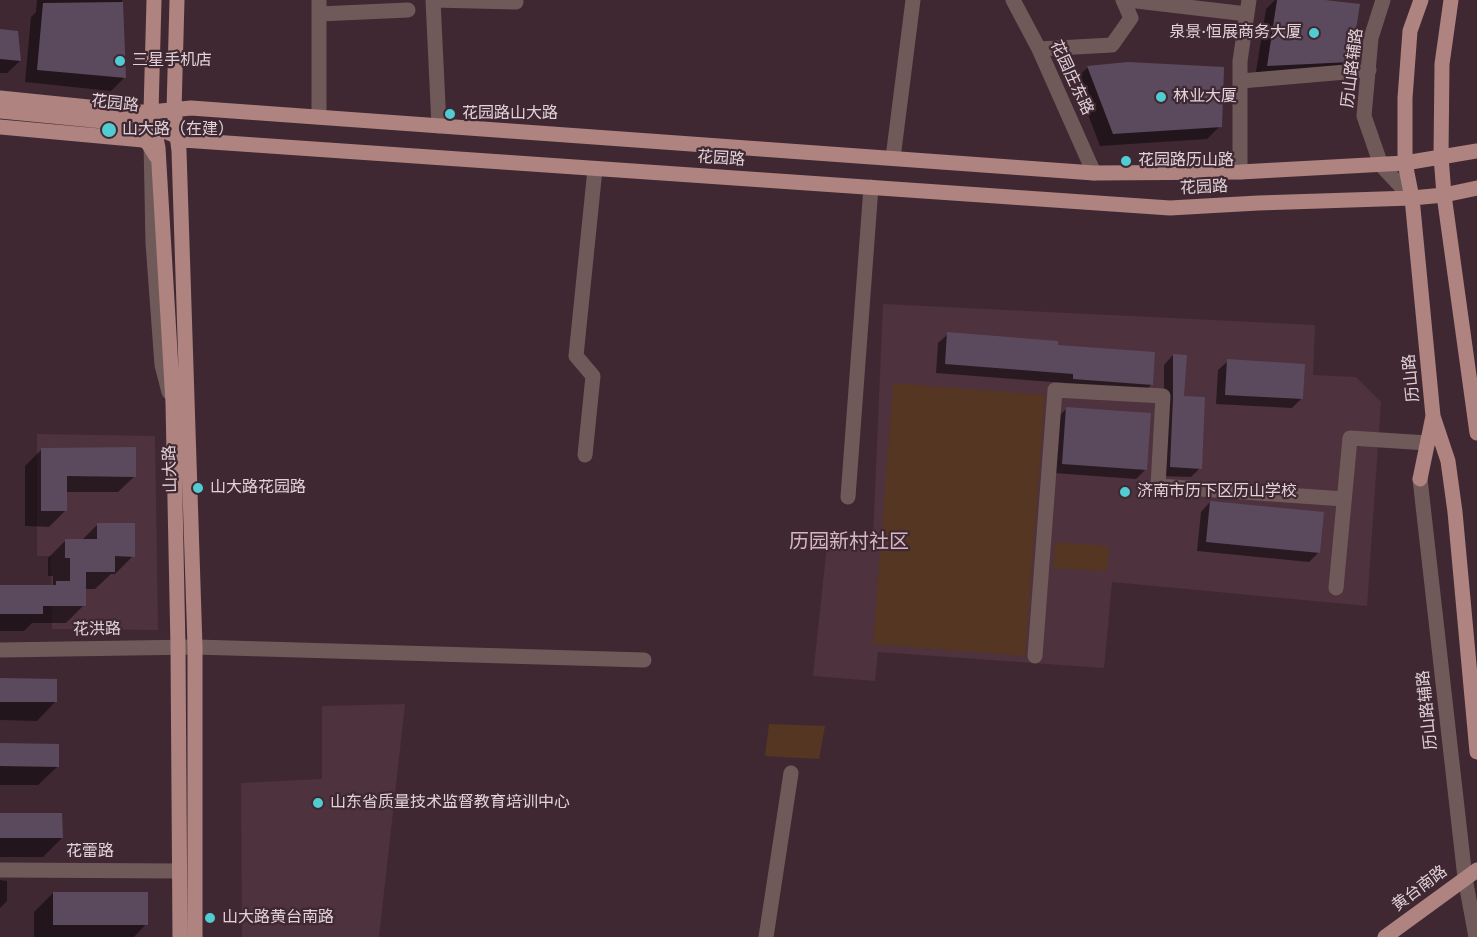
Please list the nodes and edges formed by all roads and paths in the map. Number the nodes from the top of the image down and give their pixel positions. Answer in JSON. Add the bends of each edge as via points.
{"nodes":[{"id":1,"x":154,"y":0,"type":"edge"},
{"id":2,"x":177,"y":0,"type":"edge"},
{"id":3,"x":433,"y":0,"type":"edge"},
{"id":4,"x":913,"y":0,"type":"edge"},
{"id":5,"x":1013,"y":0,"type":"edge"},
{"id":6,"x":1126,"y":0,"type":"edge"},
{"id":7,"x":1383,"y":0,"type":"edge"},
{"id":8,"x":1421,"y":0,"type":"edge"},
{"id":9,"x":1451,"y":0,"type":"edge"},
{"id":10,"x":516,"y":2,"type":"dead end"},
{"id":11,"x":319,"y":7,"type":"edge"},
{"id":12,"x":1248,"y":7,"type":"edge"},
{"id":13,"x":408,"y":10,"type":"dead end"},
{"id":14,"x":1039,"y":50,"type":"junction"},
{"id":15,"x":1369,"y":70,"type":"junction"},
{"id":16,"x":1241,"y":81,"type":"junction"},
{"id":17,"x":0,"y":98,"type":"edge"},
{"id":18,"x":174,"y":110,"type":"junction"},
{"id":19,"x":0,"y":111,"type":"edge"},
{"id":20,"x":319,"y":117,"type":"junction"},
{"id":21,"x":152,"y":120,"type":"junction"},
{"id":22,"x":439,"y":126,"type":"junction"},
{"id":23,"x":0,"y":127,"type":"edge"},
{"id":24,"x":176,"y":135,"type":"junction"},
{"id":25,"x":1477,"y":151,"type":"edge"},
{"id":26,"x":154,"y":153,"type":"junction"},
{"id":27,"x":1441,"y":156,"type":"junction"},
{"id":28,"x":893,"y":158,"type":"junction"},
{"id":29,"x":1405,"y":164,"type":"junction"},
{"id":30,"x":1381,"y":165,"type":"junction"},
{"id":31,"x":595,"y":169,"type":"junction"},
{"id":32,"x":1240,"y":172,"type":"junction"},
{"id":33,"x":1094,"y":173,"type":"junction"},
{"id":34,"x":871,"y":187,"type":"junction"},
{"id":35,"x":1477,"y":188,"type":"edge"},
{"id":36,"x":1444,"y":195,"type":"junction"},
{"id":37,"x":1412,"y":198,"type":"junction"},
{"id":38,"x":173,"y":403,"type":"joint"},
{"id":39,"x":1433,"y":416,"type":"junction"},
{"id":40,"x":1477,"y":433,"type":"edge"},
{"id":41,"x":1428,"y":443,"type":"junction"},
{"id":42,"x":585,"y":455,"type":"dead end"},
{"id":43,"x":1420,"y":479,"type":"joint"},
{"id":44,"x":848,"y":497,"type":"dead end"},
{"id":45,"x":1344,"y":499,"type":"junction"},
{"id":46,"x":1336,"y":588,"type":"dead end"},
{"id":47,"x":178,"y":647,"type":"junction"},
{"id":48,"x":195,"y":647,"type":"junction"},
{"id":49,"x":0,"y":650,"type":"edge"},
{"id":50,"x":1035,"y":656,"type":"dead end"},
{"id":51,"x":644,"y":660,"type":"dead end"},
{"id":52,"x":1477,"y":752,"type":"edge"},
{"id":53,"x":791,"y":773,"type":"dead end"},
{"id":54,"x":0,"y":870,"type":"edge"},
{"id":55,"x":179,"y":871,"type":"junction"},
{"id":56,"x":1471,"y":874,"type":"edge"},
{"id":57,"x":180,"y":937,"type":"edge"},
{"id":58,"x":195,"y":937,"type":"edge"},
{"id":59,"x":766,"y":937,"type":"edge"},
{"id":60,"x":1385,"y":937,"type":"edge"},
{"id":61,"x":1476,"y":937,"type":"edge"}],
"edges":[{"from":1,"to":21,"type":"main road","name":"山大路"},
{"from":2,"to":18,"type":"main road","name":"山大路"},
{"from":3,"to":10,"type":"street"},
{"from":3,"to":22,"type":"street"},
{"from":4,"to":28,"type":"street"},
{"from":5,"to":14,"type":"street","name":"花园庄东路"},
{"from":6,"to":12,"type":"street"},
{"from":6,"to":14,"type":"street","via":[[1131,18],[1112,45]]},
{"from":7,"to":15,"type":"street","name":"历山路辅路","via":[[1371,38]]},
{"from":8,"to":29,"type":"main road","name":"历山路","via":[[1410,31]]},
{"from":9,"to":27,"type":"main road","via":[[1442,64]]},
{"from":11,"to":13,"type":"street"},
{"from":11,"to":20,"type":"street"},
{"from":12,"to":16,"type":"street"},
{"from":14,"to":33,"type":"street","name":"花园庄东路"},
{"from":15,"to":16,"type":"street"},
{"from":15,"to":30,"type":"street","name":"历山路辅路","via":[[1364,116]]},
{"from":16,"to":32,"type":"street"},
{"from":17,"to":21,"type":"main road","name":"花园路","via":[[138,112]]},
{"from":18,"to":20,"type":"main road","name":"花园路"},
{"from":18,"to":21,"type":"main road","name":"花园路"},
{"from":18,"to":24,"type":"main road","name":"山大路"},
{"from":19,"to":21,"type":"main road","name":"花园路"},
{"from":20,"to":22,"type":"main road","name":"花园路"},
{"from":21,"to":24,"type":"main road","name":"花园路"},
{"from":21,"to":26,"type":"main road","name":"山大路"},
{"from":22,"to":28,"type":"main road","name":"花园路"},
{"from":23,"to":26,"type":"main road","via":[[143,140]]},
{"from":24,"to":31,"type":"main road","name":"花园路","via":[[189,141]]},
{"from":24,"to":48,"type":"main road","name":"山大路"},
{"from":25,"to":27,"type":"main road","name":"花园路"},
{"from":26,"to":38,"type":"street","name":"山大路","via":[[153,243],[162,365]]},
{"from":27,"to":29,"type":"main road","name":"花园路"},
{"from":27,"to":36,"type":"main road"},
{"from":28,"to":33,"type":"main road","name":"花园路"},
{"from":29,"to":30,"type":"main road","name":"花园路"},
{"from":29,"to":37,"type":"main road","name":"历山路"},
{"from":30,"to":32,"type":"main road","name":"花园路"},
{"from":30,"to":37,"type":"street","name":"历山路辅路"},
{"from":31,"to":34,"type":"main road","name":"花园路"},
{"from":31,"to":42,"type":"street","via":[[576,356],[593,376]]},
{"from":32,"to":33,"type":"main road","name":"花园路"},
{"from":34,"to":37,"type":"main road","name":"花园路","via":[[1170,208]]},
{"from":34,"to":44,"type":"street"},
{"from":35,"to":36,"type":"main road","name":"花园路"},
{"from":36,"to":37,"type":"main road","name":"花园路"},
{"from":36,"to":40,"type":"main road"},
{"from":37,"to":39,"type":"main road","name":"历山路"},
{"from":38,"to":47,"type":"main road","name":"山大路"},
{"from":39,"to":41,"type":"main road"},
{"from":39,"to":52,"type":"main road","name":"历山路","via":[[1448,460],[1455,512]]},
{"from":41,"to":43,"type":"main road"},
{"from":41,"to":45,"type":"street","via":[[1350,438]]},
{"from":43,"to":56,"type":"street","name":"历山路辅路"},
{"from":45,"to":46,"type":"street"},
{"from":45,"to":50,"type":"street","via":[[1158,486],[1163,396],[1055,390]]},
{"from":47,"to":48,"type":"street","name":"花洪路"},
{"from":47,"to":49,"type":"street","name":"花洪路"},
{"from":47,"to":55,"type":"main road","name":"山大路"},
{"from":48,"to":51,"type":"street","name":"花洪路"},
{"from":48,"to":58,"type":"main road","name":"山大路"},
{"from":53,"to":59,"type":"street"},
{"from":54,"to":55,"type":"street","name":"花蕾路"},
{"from":55,"to":57,"type":"main road","name":"山大路"},
{"from":56,"to":60,"type":"main road","name":"黄台南路"},
{"from":56,"to":61,"type":"street","name":"历山路辅路"}]}
